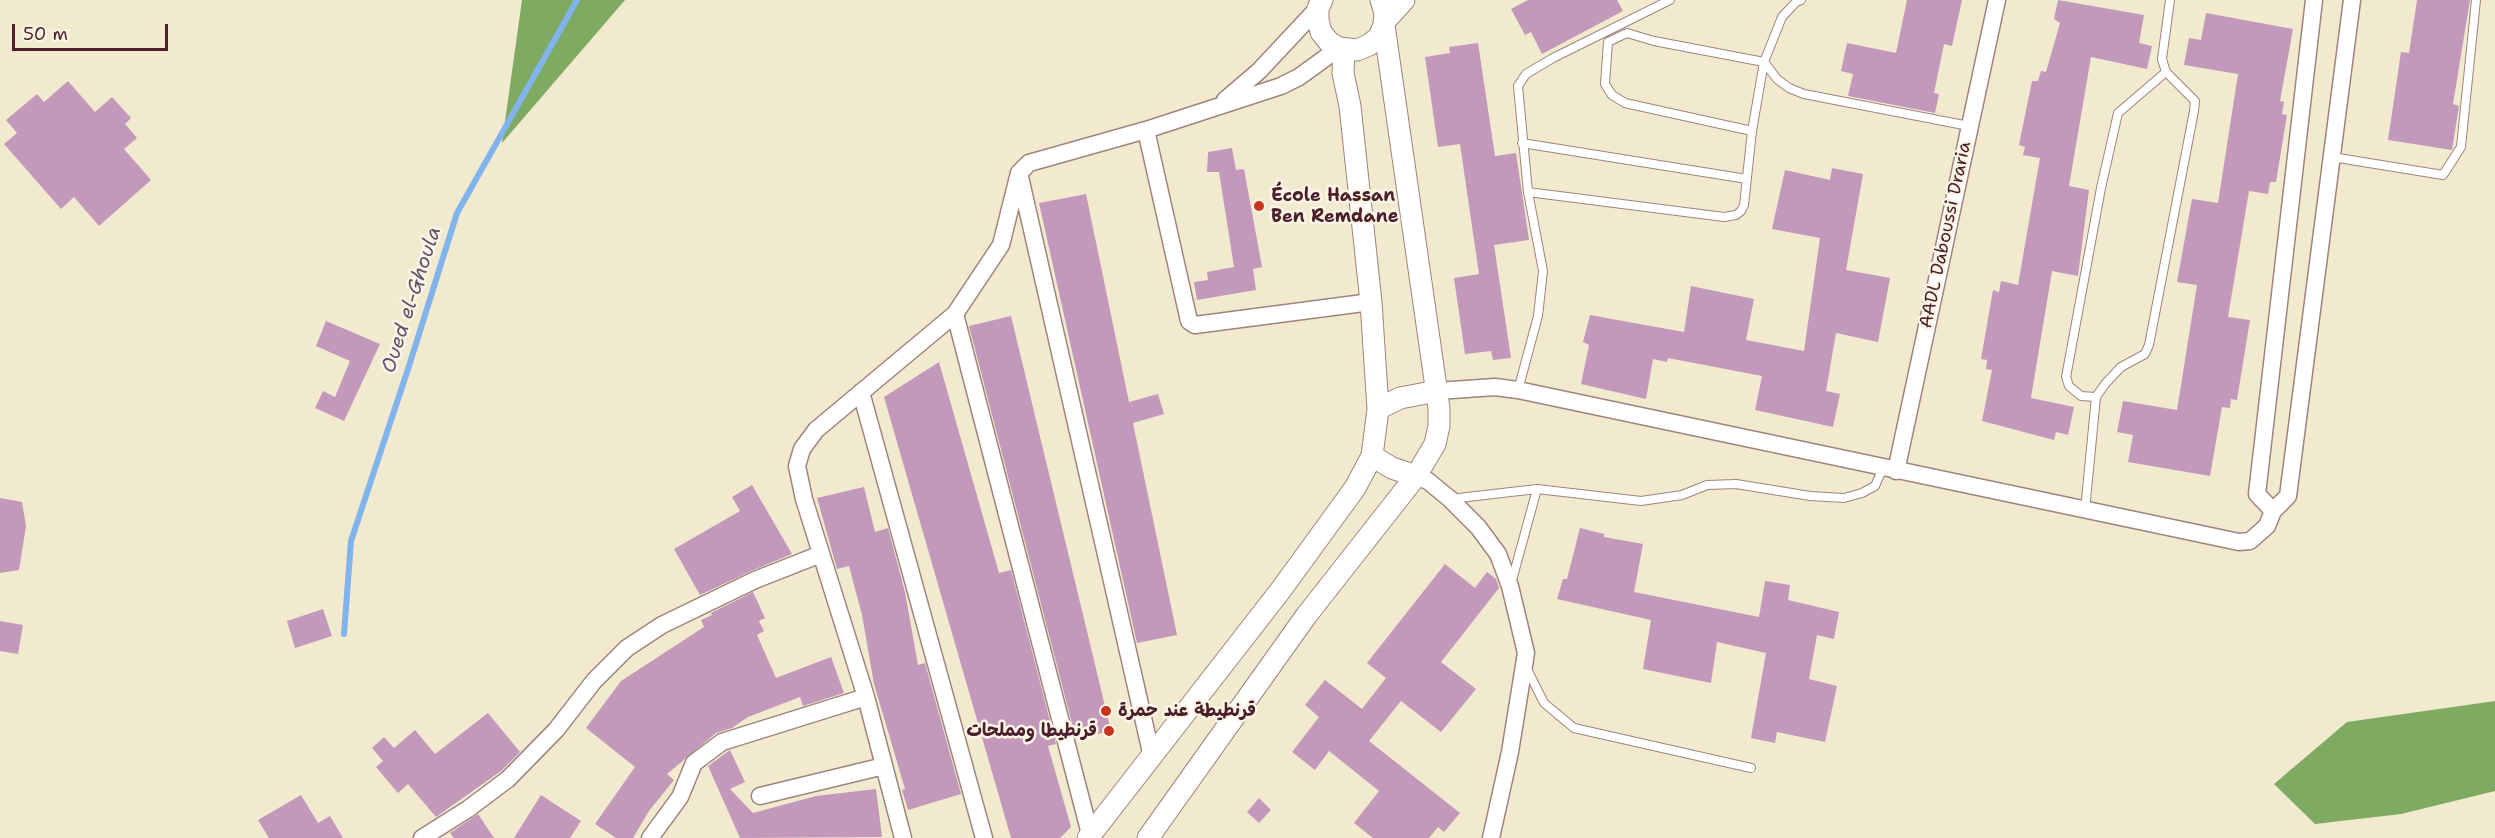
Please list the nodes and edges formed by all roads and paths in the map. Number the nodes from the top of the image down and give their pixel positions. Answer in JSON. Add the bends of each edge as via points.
{"nodes":[{"id":1,"x":1404,"y":0,"type":"edge"},
{"id":2,"x":1670,"y":0,"type":"edge"},
{"id":3,"x":1801,"y":0,"type":"edge"},
{"id":4,"x":1997,"y":0,"type":"edge"},
{"id":5,"x":2170,"y":0,"type":"edge"},
{"id":6,"x":2314,"y":0,"type":"edge"},
{"id":7,"x":2352,"y":0,"type":"edge"},
{"id":8,"x":2476,"y":0,"type":"edge"},
{"id":9,"x":1320,"y":4,"type":"edge"},
{"id":10,"x":1383,"y":15,"type":"edge"},
{"id":11,"x":1623,"y":22,"type":"junction"},
{"id":12,"x":1627,"y":33,"type":"junction"},
{"id":13,"x":1342,"y":49,"type":"junction"},
{"id":14,"x":1764,"y":63,"type":"junction"},
{"id":15,"x":2166,"y":72,"type":"junction"},
{"id":16,"x":1214,"y":108,"type":"junction"},
{"id":17,"x":1969,"y":126,"type":"junction"},
{"id":18,"x":1146,"y":130,"type":"junction"},
{"id":19,"x":1752,"y":131,"type":"junction"},
{"id":20,"x":1522,"y":143,"type":"junction"},
{"id":21,"x":2332,"y":157,"type":"junction"},
{"id":22,"x":1019,"y":173,"type":"junction"},
{"id":23,"x":1747,"y":179,"type":"junction"},
{"id":24,"x":1528,"y":192,"type":"junction"},
{"id":25,"x":1371,"y":302,"type":"junction"},
{"id":26,"x":955,"y":314,"type":"junction"},
{"id":27,"x":1518,"y":390,"type":"junction"},
{"id":28,"x":1437,"y":391,"type":"junction"},
{"id":29,"x":861,"y":392,"type":"junction"},
{"id":30,"x":2096,"y":397,"type":"junction"},
{"id":31,"x":1378,"y":408,"type":"junction"},
{"id":32,"x":1372,"y":456,"type":"junction"},
{"id":33,"x":1890,"y":470,"type":"junction"},
{"id":34,"x":1416,"y":476,"type":"junction"},
{"id":35,"x":1537,"y":489,"type":"junction"},
{"id":36,"x":1450,"y":499,"type":"junction"},
{"id":37,"x":2085,"y":510,"type":"junction"},
{"id":38,"x":2273,"y":511,"type":"junction"},
{"id":39,"x":821,"y":554,"type":"junction"},
{"id":40,"x":1510,"y":586,"type":"junction"},
{"id":41,"x":1524,"y":663,"type":"junction"},
{"id":42,"x":866,"y":697,"type":"junction"},
{"id":43,"x":1152,"y":757,"type":"junction"},
{"id":44,"x":884,"y":766,"type":"junction"},
{"id":45,"x":1751,"y":768,"type":"dead end"},
{"id":46,"x":760,"y":796,"type":"dead end"},
{"id":47,"x":1089,"y":836,"type":"edge"},
{"id":48,"x":422,"y":838,"type":"edge"},
{"id":49,"x":650,"y":838,"type":"edge"},
{"id":50,"x":903,"y":838,"type":"edge"},
{"id":51,"x":984,"y":838,"type":"edge"},
{"id":52,"x":1148,"y":838,"type":"edge"},
{"id":53,"x":1490,"y":838,"type":"edge"}],
"edges":[{"from":1,"to":10,"type":"street"},
{"from":2,"to":11,"type":"lane"},
{"from":3,"to":14,"type":"lane","via":[[1782,17]]},
{"from":4,"to":17,"type":"street","name":"AADL Daboussi Draria"},
{"from":5,"to":15,"type":"lane","via":[[2162,59]]},
{"from":6,"to":38,"type":"street","via":[[2257,494]]},
{"from":7,"to":21,"type":"street"},
{"from":8,"to":21,"type":"lane","via":[[2461,147],[2443,175]]},
{"from":9,"to":13,"type":"street","via":[[1318,20],[1322,32],[1329,42]]},
{"from":9,"to":16,"type":"street","via":[[1259,71]]},
{"from":10,"to":13,"type":"street","via":[[1379,37],[1357,50]]},
{"from":10,"to":28,"type":"street"},
{"from":11,"to":12,"type":"lane"},
{"from":11,"to":20,"type":"lane","via":[[1521,79],[1518,86]]},
{"from":12,"to":14,"type":"lane"},
{"from":12,"to":19,"type":"lane","via":[[1608,42],[1605,84],[1611,95],[1625,103]]},
{"from":13,"to":16,"type":"street","via":[[1281,86]]},
{"from":13,"to":25,"type":"street"},
{"from":14,"to":17,"type":"lane","via":[[1777,79],[1804,94]]},
{"from":14,"to":19,"type":"lane"},
{"from":15,"to":30,"type":"lane","via":[[2195,101],[2149,345],[2145,354],[2104,384]]},
{"from":15,"to":30,"type":"lane","via":[[2118,113],[2101,188],[2066,378],[2081,396]]},
{"from":16,"to":18,"type":"street"},
{"from":17,"to":33,"type":"street","name":"AADL Daboussi Draria"},
{"from":18,"to":22,"type":"street","via":[[1029,163]]},
{"from":18,"to":25,"type":"street","via":[[1189,321],[1196,325]]},
{"from":19,"to":23,"type":"lane"},
{"from":20,"to":23,"type":"lane"},
{"from":20,"to":24,"type":"lane"},
{"from":21,"to":38,"type":"street","via":[[2288,496]]},
{"from":22,"to":26,"type":"street","via":[[1001,245]]},
{"from":22,"to":43,"type":"street"},
{"from":23,"to":24,"type":"lane","via":[[1741,211],[1724,217]]},
{"from":24,"to":27,"type":"lane","via":[[1543,271],[1538,316]]},
{"from":25,"to":31,"type":"street"},
{"from":26,"to":29,"type":"street"},
{"from":26,"to":47,"type":"street"},
{"from":27,"to":28,"type":"street","via":[[1484,387]]},
{"from":27,"to":33,"type":"street"},
{"from":28,"to":31,"type":"street","via":[[1406,396]]},
{"from":28,"to":34,"type":"street","via":[[1439,426],[1428,458]]},
{"from":29,"to":39,"type":"street","via":[[816,430],[802,449],[797,466]]},
{"from":29,"to":51,"type":"street"},
{"from":30,"to":37,"type":"lane"},
{"from":31,"to":32,"type":"street"},
{"from":32,"to":34,"type":"street"},
{"from":32,"to":43,"type":"street","via":[[1355,488],[1280,591]]},
{"from":33,"to":35,"type":"lane","via":[[1875,486],[1844,498],[1736,484],[1707,486],[1682,495],[1641,501]]},
{"from":33,"to":37,"type":"street"},
{"from":34,"to":36,"type":"street"},
{"from":34,"to":52,"type":"street","via":[[1306,616]]},
{"from":35,"to":36,"type":"lane"},
{"from":35,"to":40,"type":"lane"},
{"from":36,"to":40,"type":"street","via":[[1498,554]]},
{"from":37,"to":38,"type":"street","via":[[2239,542],[2258,535]]},
{"from":39,"to":42,"type":"street"},
{"from":39,"to":48,"type":"street","via":[[744,585],[662,625],[627,648],[508,779]]},
{"from":40,"to":41,"type":"street","via":[[1526,653]]},
{"from":41,"to":45,"type":"lane","via":[[1544,703],[1574,728]]},
{"from":41,"to":53,"type":"street","via":[[1510,752]]},
{"from":42,"to":44,"type":"street"},
{"from":42,"to":49,"type":"street","via":[[722,742],[694,763],[680,797]]},
{"from":43,"to":47,"type":"street"},
{"from":44,"to":46,"type":"street"},
{"from":44,"to":50,"type":"street"}]}
